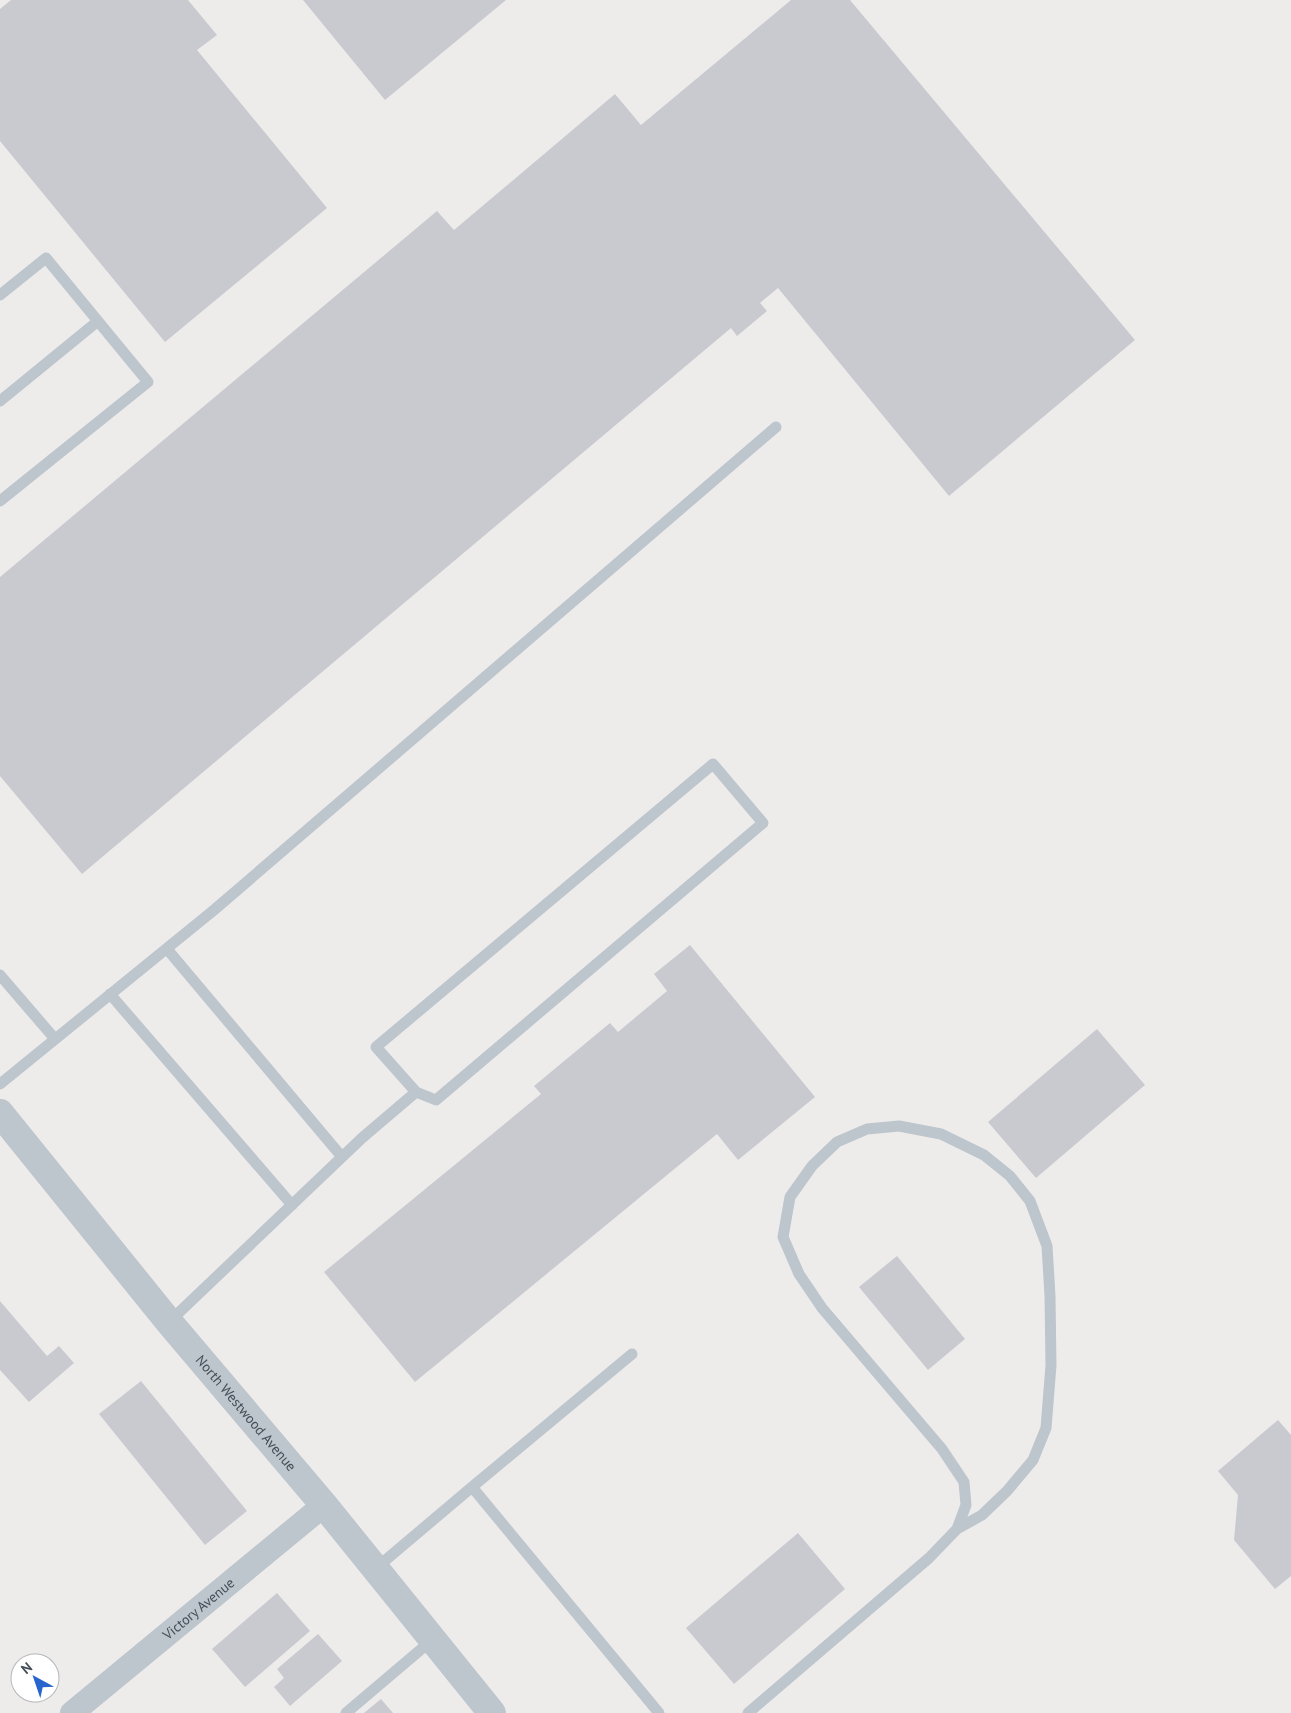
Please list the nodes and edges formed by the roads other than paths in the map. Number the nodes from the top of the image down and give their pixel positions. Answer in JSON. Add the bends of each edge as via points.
{"nodes":[{"id":1,"x":0,"y":295,"type":"edge"},
{"id":2,"x":98,"y":321,"type":"junction"},
{"id":3,"x":0,"y":401,"type":"edge"},
{"id":4,"x":776,"y":427,"type":"dead end"},
{"id":5,"x":0,"y":501,"type":"edge"},
{"id":6,"x":167,"y":948,"type":"junction"},
{"id":7,"x":0,"y":974,"type":"edge"},
{"id":8,"x":110,"y":994,"type":"junction"},
{"id":9,"x":56,"y":1039,"type":"junction"},
{"id":10,"x":0,"y":1084,"type":"edge"},
{"id":11,"x":416,"y":1092,"type":"junction"},
{"id":12,"x":0,"y":1114,"type":"edge"},
{"id":13,"x":342,"y":1157,"type":"junction"},
{"id":14,"x":292,"y":1206,"type":"junction"},
{"id":15,"x":169,"y":1322,"type":"junction"},
{"id":16,"x":632,"y":1354,"type":"dead end"},
{"id":17,"x":472,"y":1487,"type":"junction"},
{"id":18,"x":324,"y":1506,"type":"junction"},
{"id":19,"x":957,"y":1529,"type":"junction"},
{"id":20,"x":375,"y":1568,"type":"junction"},
{"id":21,"x":432,"y":1639,"type":"junction"},
{"id":22,"x":72,"y":1713,"type":"edge"},
{"id":23,"x":346,"y":1713,"type":"edge"},
{"id":24,"x":492,"y":1713,"type":"edge"},
{"id":25,"x":659,"y":1713,"type":"edge"},
{"id":26,"x":748,"y":1713,"type":"edge"}],
"edges":[{"from":1,"to":2,"type":"lane","via":[[46,258]]},
{"from":2,"to":3,"type":"lane"},
{"from":2,"to":5,"type":"lane","via":[[148,382]]},
{"from":4,"to":6,"type":"lane"},
{"from":6,"to":8,"type":"lane"},
{"from":6,"to":13,"type":"lane"},
{"from":7,"to":9,"type":"lane"},
{"from":8,"to":9,"type":"lane"},
{"from":8,"to":14,"type":"lane"},
{"from":9,"to":10,"type":"lane"},
{"from":11,"to":11,"type":"lane","via":[[436,1100],[764,823],[713,764],[376,1047]]},
{"from":11,"to":13,"type":"lane"},
{"from":12,"to":15,"type":"street","name":"North Westwood Avenue"},
{"from":13,"to":14,"type":"lane"},
{"from":14,"to":15,"type":"lane"},
{"from":15,"to":18,"type":"street","name":"North Westwood Avenue"},
{"from":16,"to":17,"type":"lane"},
{"from":17,"to":20,"type":"lane"},
{"from":17,"to":25,"type":"lane"},
{"from":18,"to":20,"type":"street","name":"North Westwood Avenue"},
{"from":18,"to":22,"type":"street","name":"Victory Avenue"},
{"from":19,"to":19,"type":"lane","via":[[966,1505],[964,1482],[942,1450],[822,1308],[799,1274],[783,1237],[790,1197],[812,1166],[837,1142],[867,1129],[899,1126],[941,1134],[984,1155],[1010,1176],[1030,1201],[1047,1246],[1051,1365],[1046,1428],[1033,1460],[1007,1491],[982,1515]]},
{"from":19,"to":26,"type":"lane","via":[[929,1558]]},
{"from":20,"to":21,"type":"street","name":"North Westwood Avenue"},
{"from":21,"to":23,"type":"lane"},
{"from":21,"to":24,"type":"street","name":"North Westwood Avenue"}]}
